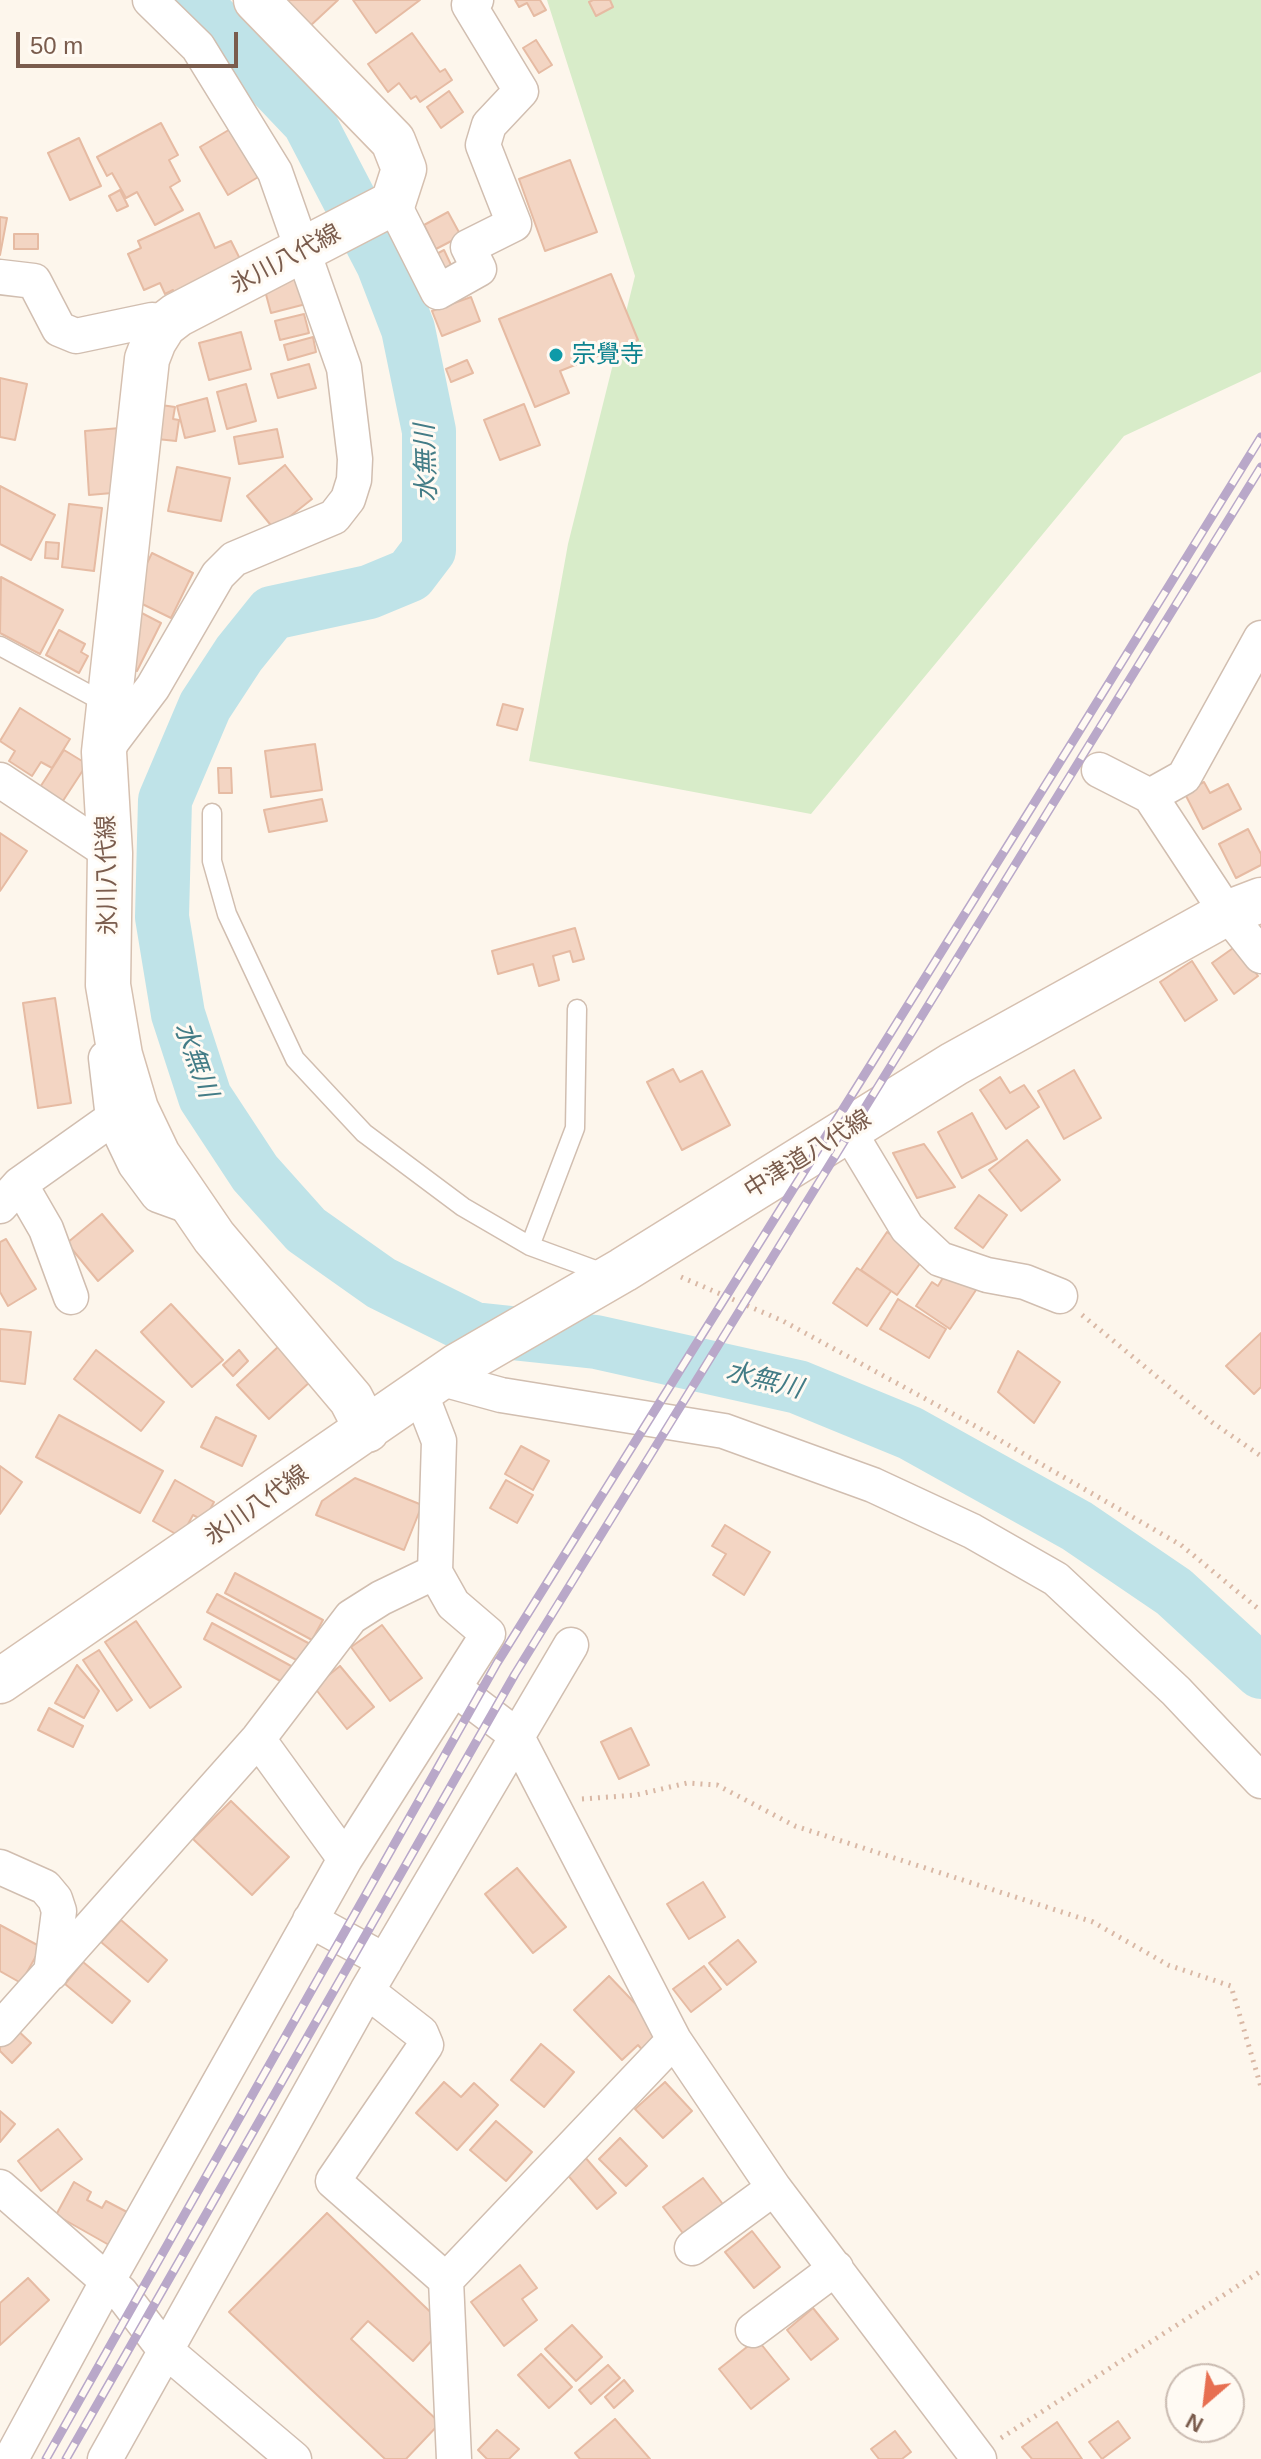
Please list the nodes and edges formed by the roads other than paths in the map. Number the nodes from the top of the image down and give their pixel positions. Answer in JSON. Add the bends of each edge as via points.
{"nodes":[{"id":1,"x":150,"y":0,"type":"edge"},
{"id":2,"x":256,"y":0,"type":"edge"},
{"id":3,"x":476,"y":0,"type":"edge"},
{"id":4,"x":386,"y":207,"type":"junction"},
{"id":5,"x":307,"y":249,"type":"junction"},
{"id":6,"x":0,"y":277,"type":"edge"},
{"id":7,"x":164,"y":325,"type":"junction"},
{"id":8,"x":1261,"y":638,"type":"edge"},
{"id":9,"x":0,"y":646,"type":"edge"},
{"id":10,"x":110,"y":706,"type":"junction"},
{"id":11,"x":104,"y":752,"type":"junction"},
{"id":12,"x":1099,"y":770,"type":"dead end"},
{"id":13,"x":0,"y":780,"type":"edge"},
{"id":14,"x":1150,"y":796,"type":"junction"},
{"id":15,"x":212,"y":813,"type":"dead end"},
{"id":16,"x":110,"y":853,"type":"junction"},
{"id":17,"x":1244,"y":906,"type":"edge"},
{"id":18,"x":1261,"y":956,"type":"edge"},
{"id":19,"x":108,"y":985,"type":"junction"},
{"id":20,"x":577,"y":1009,"type":"dead end"},
{"id":21,"x":113,"y":1118,"type":"junction"},
{"id":22,"x":848,"y":1130,"type":"junction"},
{"id":23,"x":10,"y":1195,"type":"edge"},
{"id":24,"x":194,"y":1208,"type":"junction"},
{"id":25,"x":530,"y":1246,"type":"junction"},
{"id":26,"x":617,"y":1273,"type":"junction"},
{"id":27,"x":1060,"y":1296,"type":"road end"},
{"id":28,"x":71,"y":1297,"type":"dead end"},
{"id":29,"x":439,"y":1379,"type":"junction"},
{"id":30,"x":367,"y":1430,"type":"junction"},
{"id":31,"x":435,"y":1572,"type":"junction"},
{"id":32,"x":571,"y":1645,"type":"dead end"},
{"id":33,"x":0,"y":1681,"type":"edge"},
{"id":34,"x":454,"y":1688,"type":"junction"},
{"id":35,"x":516,"y":1735,"type":"junction"},
{"id":36,"x":258,"y":1739,"type":"junction"},
{"id":37,"x":1261,"y":1781,"type":"edge"},
{"id":38,"x":345,"y":1859,"type":"junction"},
{"id":39,"x":0,"y":1867,"type":"edge"},
{"id":40,"x":310,"y":1920,"type":"junction"},
{"id":41,"x":385,"y":1961,"type":"junction"},
{"id":42,"x":51,"y":1973,"type":"junction"},
{"id":43,"x":367,"y":1991,"type":"junction"},
{"id":44,"x":0,"y":2029,"type":"edge"},
{"id":45,"x":674,"y":2040,"type":"junction"},
{"id":46,"x":0,"y":2187,"type":"edge"},
{"id":47,"x":774,"y":2188,"type":"junction"},
{"id":48,"x":692,"y":2248,"type":"dead end"},
{"id":49,"x":836,"y":2268,"type":"junction"},
{"id":50,"x":446,"y":2280,"type":"junction"},
{"id":51,"x":107,"y":2282,"type":"junction"},
{"id":52,"x":753,"y":2330,"type":"dead end"},
{"id":53,"x":164,"y":2349,"type":"junction"},
{"id":54,"x":282,"y":2455,"type":"edge"},
{"id":55,"x":978,"y":2457,"type":"edge"},
{"id":56,"x":11,"y":2459,"type":"edge"},
{"id":57,"x":105,"y":2459,"type":"edge"},
{"id":58,"x":454,"y":2459,"type":"edge"}],
"edges":[{"from":1,"to":5,"type":"street","via":[[198,47],[275,172]]},
{"from":2,"to":4,"type":"main road","via":[[393,141],[404,169]]},
{"from":3,"to":4,"type":"street","via":[[469,5],[521,91],[489,125],[483,145],[514,224],[468,247],[479,269],[438,292]]},
{"from":4,"to":5,"type":"main road","name":"氷川八代線"},
{"from":5,"to":7,"type":"main road","name":"氷川八代線"},
{"from":5,"to":11,"type":"street","via":[[344,368],[355,459],[348,499],[334,517],[234,559],[218,575],[153,687]]},
{"from":6,"to":7,"type":"street","via":[[34,281],[59,329],[76,336],[152,320]]},
{"from":7,"to":10,"type":"main road","name":"氷川八代線","via":[[147,359]]},
{"from":8,"to":14,"type":"street","via":[[1184,777]]},
{"from":9,"to":10,"type":"lane"},
{"from":10,"to":11,"type":"main road","name":"氷川八代線"},
{"from":11,"to":16,"type":"main road","name":"氷川八代線"},
{"from":12,"to":14,"type":"street"},
{"from":13,"to":16,"type":"street"},
{"from":14,"to":17,"type":"street"},
{"from":15,"to":25,"type":"lane","via":[[212,861],[227,914],[295,1059],[364,1133],[463,1207]]},
{"from":16,"to":19,"type":"main road","name":"氷川八代線"},
{"from":17,"to":18,"type":"street"},
{"from":17,"to":22,"type":"main road","name":"中津道八代線","via":[[954,1064]]},
{"from":19,"to":21,"type":"street","via":[[104,1046]]},
{"from":19,"to":24,"type":"main road","name":"氷川八代線","via":[[136,1109],[158,1155]]},
{"from":20,"to":25,"type":"lane","via":[[575,1128]]},
{"from":21,"to":23,"type":"street"},
{"from":21,"to":24,"type":"street","via":[[135,1164],[158,1195]]},
{"from":22,"to":26,"type":"main road","name":"中津道八代線"},
{"from":22,"to":27,"type":"street","via":[[907,1228],[940,1259]]},
{"from":23,"to":28,"type":"street","via":[[46,1229]]},
{"from":24,"to":30,"type":"main road","name":"氷川八代線","via":[[351,1399]]},
{"from":25,"to":26,"type":"lane"},
{"from":26,"to":29,"type":"main road","name":"中津道八代線"},
{"from":29,"to":30,"type":"main road","name":"中津道八代線"},
{"from":29,"to":31,"type":"street"},
{"from":29,"to":37,"type":"street","via":[[501,1395],[724,1431],[873,1485],[972,1531],[1056,1579],[1176,1691]]},
{"from":30,"to":33,"type":"main road","name":"氷川八代線"},
{"from":31,"to":34,"type":"street","via":[[453,1604],[488,1634]]},
{"from":31,"to":36,"type":"street","via":[[351,1617]]},
{"from":32,"to":35,"type":"street"},
{"from":34,"to":35,"type":"street"},
{"from":34,"to":38,"type":"street"},
{"from":35,"to":41,"type":"street"},
{"from":35,"to":45,"type":"street"},
{"from":36,"to":38,"type":"street"},
{"from":36,"to":42,"type":"street"},
{"from":38,"to":40,"type":"street"},
{"from":39,"to":42,"type":"street","via":[[45,1887],[55,1899],[59,1911]]},
{"from":40,"to":41,"type":"street"},
{"from":40,"to":51,"type":"street"},
{"from":41,"to":43,"type":"street"},
{"from":42,"to":44,"type":"street"},
{"from":43,"to":50,"type":"street","via":[[421,2033],[426,2045],[333,2181]]},
{"from":43,"to":53,"type":"street"},
{"from":45,"to":47,"type":"street"},
{"from":45,"to":50,"type":"street"},
{"from":46,"to":51,"type":"street"},
{"from":47,"to":48,"type":"street"},
{"from":47,"to":49,"type":"street"},
{"from":49,"to":52,"type":"street"},
{"from":49,"to":55,"type":"street"},
{"from":50,"to":58,"type":"street"},
{"from":51,"to":53,"type":"street"},
{"from":51,"to":56,"type":"street"},
{"from":53,"to":54,"type":"street"},
{"from":53,"to":57,"type":"street"}]}
